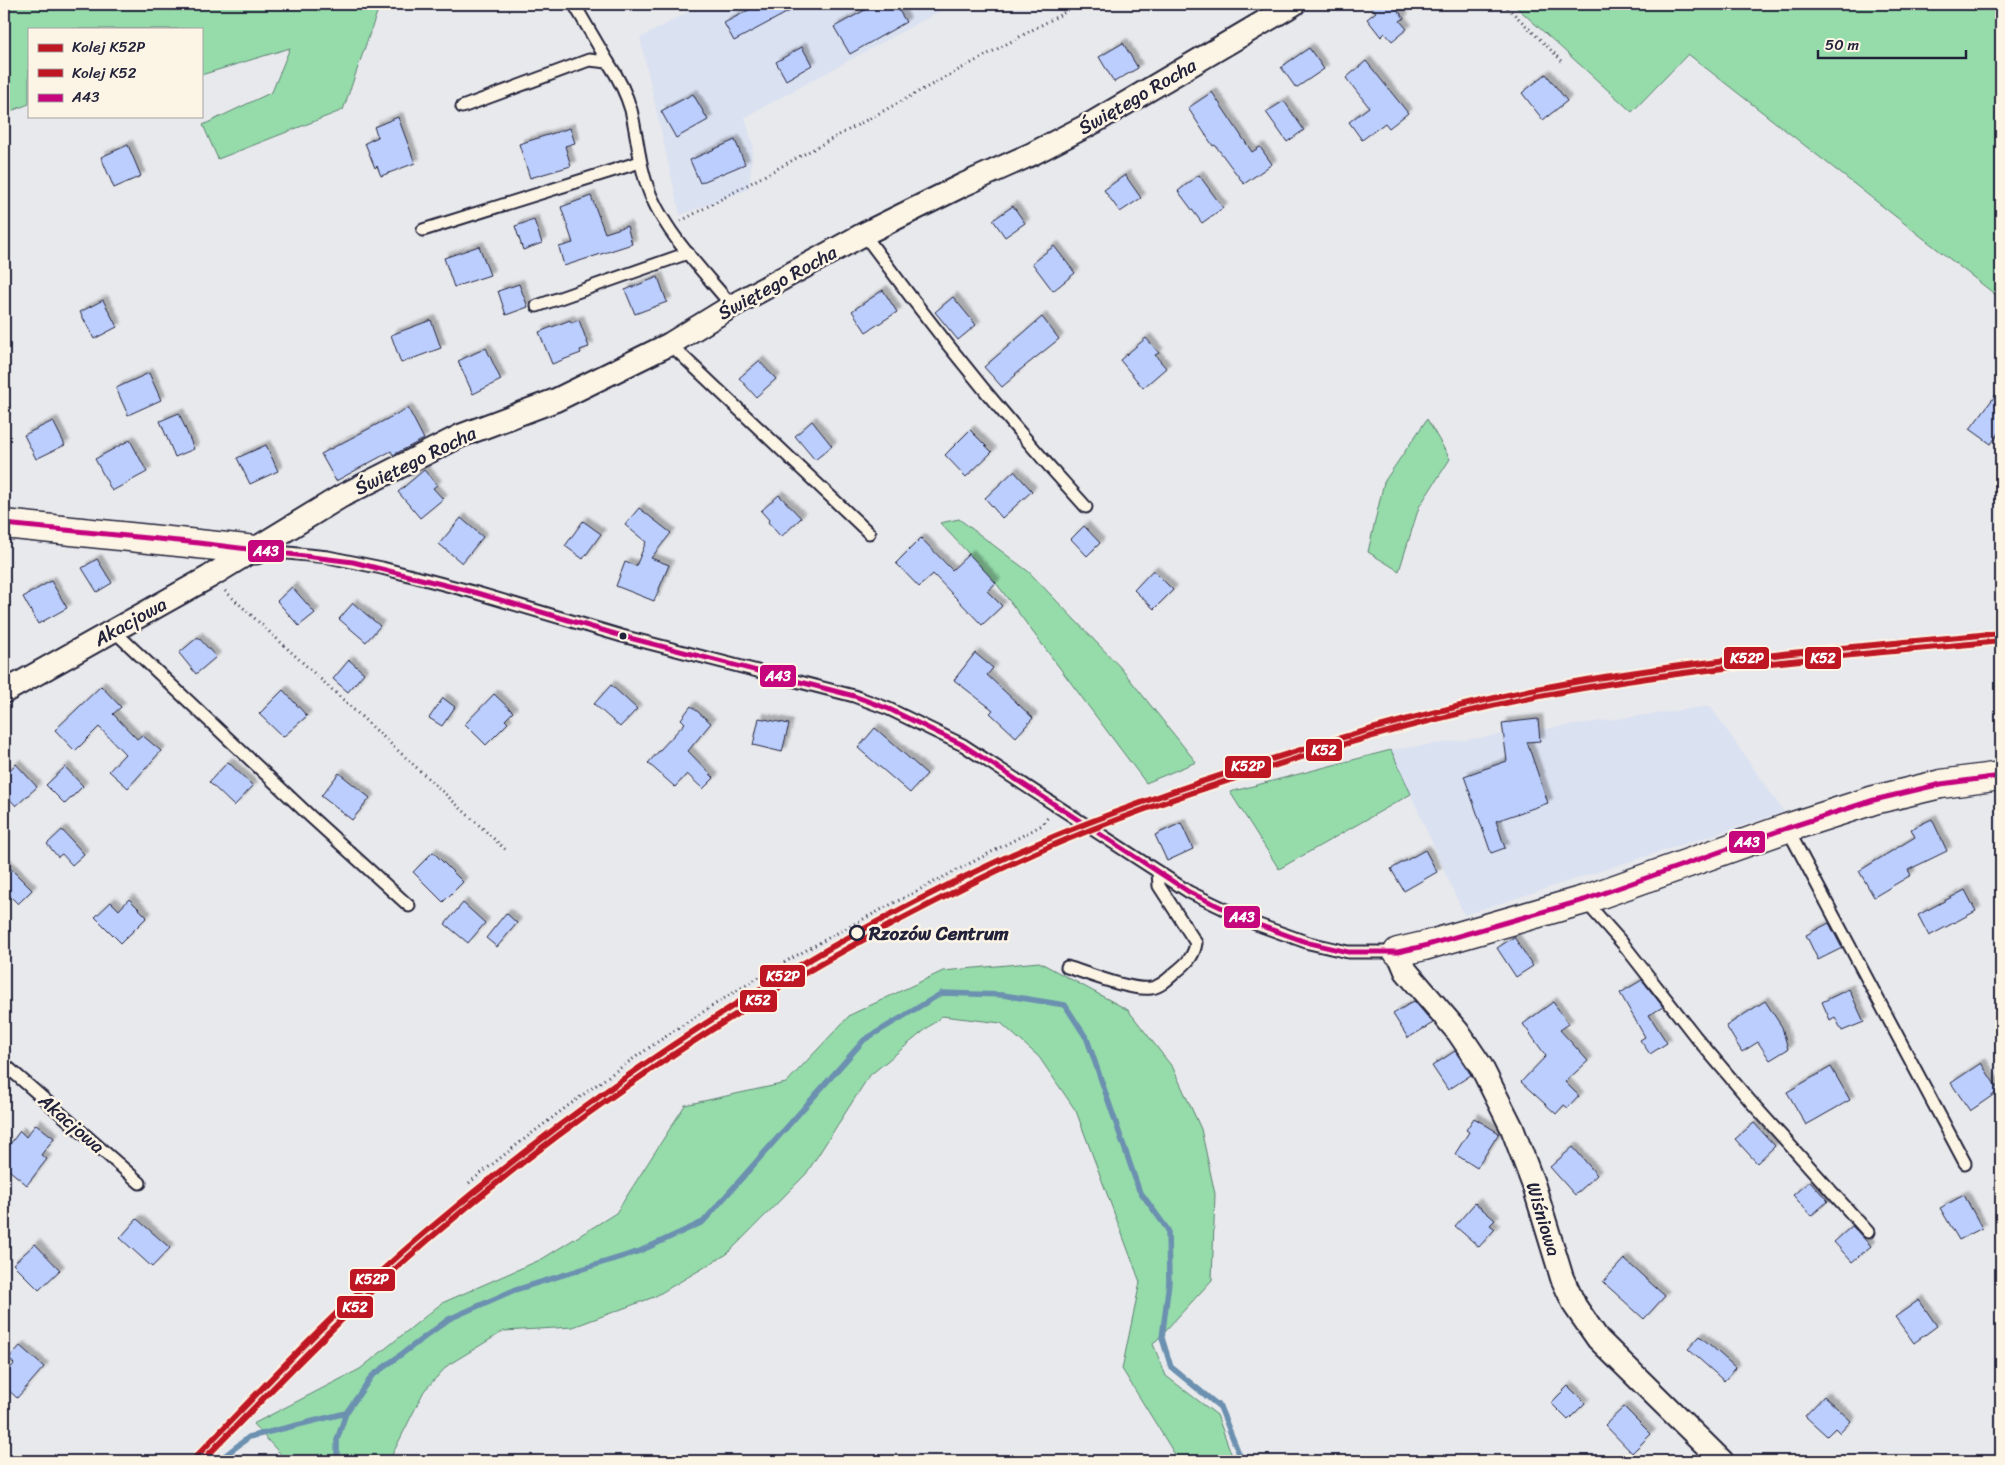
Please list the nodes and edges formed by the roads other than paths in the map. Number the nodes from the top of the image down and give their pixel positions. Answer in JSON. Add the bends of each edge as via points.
{"nodes":[{"id":1,"x":574,"y":4,"type":"edge"},
{"id":2,"x":1294,"y":4,"type":"edge"},
{"id":3,"x":608,"y":62,"type":"junction"},
{"id":4,"x":462,"y":107,"type":"dead end"},
{"id":5,"x":640,"y":162,"type":"junction"},
{"id":6,"x":423,"y":230,"type":"dead end"},
{"id":7,"x":864,"y":234,"type":"junction"},
{"id":8,"x":688,"y":254,"type":"junction"},
{"id":9,"x":537,"y":306,"type":"dead end"},
{"id":10,"x":732,"y":306,"type":"junction"},
{"id":11,"x":670,"y":344,"type":"junction"},
{"id":12,"x":1086,"y":507,"type":"dead end"},
{"id":13,"x":4,"y":524,"type":"edge"},
{"id":14,"x":869,"y":534,"type":"dead end"},
{"id":15,"x":256,"y":550,"type":"junction"},
{"id":16,"x":113,"y":630,"type":"junction"},
{"id":17,"x":4,"y":692,"type":"edge"},
{"id":18,"x":2001,"y":776,"type":"edge"},
{"id":19,"x":1787,"y":828,"type":"junction"},
{"id":20,"x":1158,"y":872,"type":"junction"},
{"id":21,"x":1584,"y":900,"type":"junction"},
{"id":22,"x":409,"y":906,"type":"dead end"},
{"id":23,"x":1398,"y":952,"type":"junction"},
{"id":24,"x":1067,"y":967,"type":"dead end"},
{"id":25,"x":4,"y":1064,"type":"edge"},
{"id":26,"x":1965,"y":1163,"type":"dead end"},
{"id":27,"x":140,"y":1183,"type":"dead end"},
{"id":28,"x":1868,"y":1232,"type":"dead end"},
{"id":29,"x":1722,"y":1461,"type":"edge"}],
"edges":[{"from":1,"to":3,"type":"lane"},
{"from":2,"to":7,"type":"street","name":"Świętego Rocha","via":[[1094,122]]},
{"from":3,"to":4,"type":"lane","via":[[589,60]]},
{"from":3,"to":5,"type":"lane","via":[[619,79],[630,108]]},
{"from":5,"to":6,"type":"lane"},
{"from":5,"to":8,"type":"lane","via":[[651,195],[668,228]]},
{"from":7,"to":10,"type":"street","name":"Świętego Rocha"},
{"from":7,"to":12,"type":"lane","via":[[1045,463]]},
{"from":8,"to":9,"type":"lane"},
{"from":8,"to":10,"type":"lane"},
{"from":10,"to":11,"type":"street","name":"Świętego Rocha"},
{"from":11,"to":14,"type":"lane"},
{"from":11,"to":15,"type":"street","name":"Świętego Rocha","via":[[556,400],[460,436],[340,497]]},
{"from":13,"to":15,"type":"street"},
{"from":15,"to":16,"type":"street","name":"Akacjowa"},
{"from":15,"to":20,"type":"lane","via":[[382,568],[622,636],[854,696],[963,745]]},
{"from":16,"to":17,"type":"street","name":"Akacjowa"},
{"from":16,"to":22,"type":"lane"},
{"from":18,"to":19,"type":"street","via":[[1909,791]]},
{"from":19,"to":21,"type":"street"},
{"from":19,"to":26,"type":"lane"},
{"from":20,"to":23,"type":"lane","via":[[1189,892],[1256,924],[1309,943],[1348,952]]},
{"from":20,"to":24,"type":"lane","via":[[1160,886],[1196,943],[1194,954],[1181,969],[1152,988],[1135,988]]},
{"from":21,"to":23,"type":"street"},
{"from":21,"to":28,"type":"lane","via":[[1751,1102]]},
{"from":23,"to":29,"type":"street","name":"Wiśniowa","via":[[1406,971],[1458,1032],[1481,1066],[1512,1128],[1534,1186],[1562,1278],[1575,1306],[1598,1339]]},
{"from":25,"to":27,"type":"lane","name":"Akacjowa"}]}
